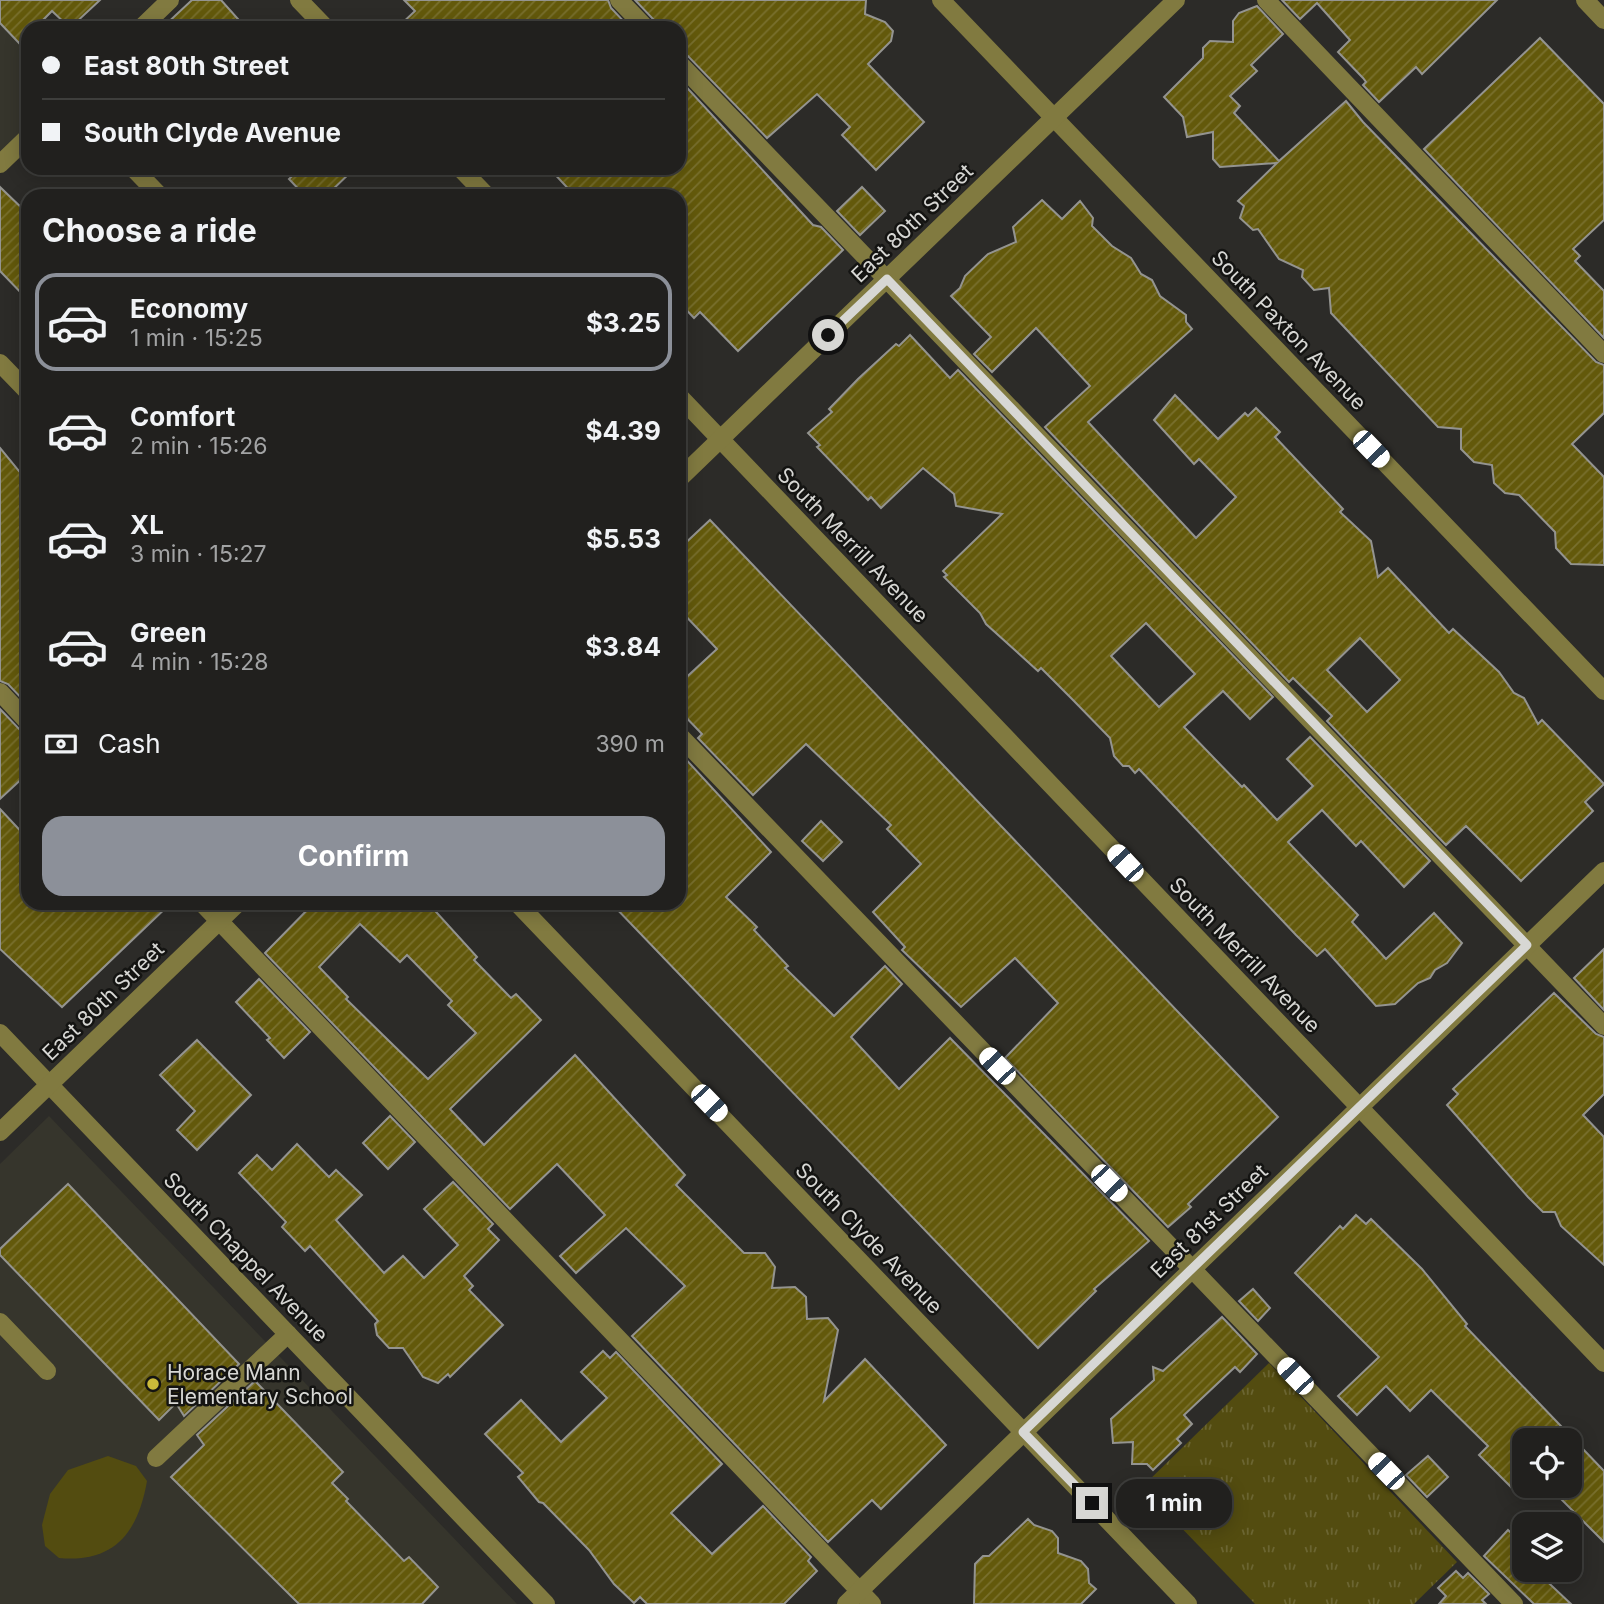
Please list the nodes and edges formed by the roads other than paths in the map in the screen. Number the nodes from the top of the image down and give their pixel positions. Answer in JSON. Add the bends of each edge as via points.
{"nodes":[{"id":1,"x":170,"y":0,"type":"edge"},
{"id":2,"x":299,"y":0,"type":"edge"},
{"id":3,"x":619,"y":0,"type":"edge"},
{"id":4,"x":941,"y":0,"type":"edge"},
{"id":5,"x":1176,"y":0,"type":"edge"},
{"id":6,"x":1266,"y":0,"type":"edge"},
{"id":7,"x":1585,"y":0,"type":"edge"},
{"id":8,"x":1604,"y":20,"type":"edge"},
{"id":9,"x":148,"y":21,"type":"edge"},
{"id":10,"x":319,"y":21,"type":"edge"},
{"id":11,"x":639,"y":21,"type":"edge"},
{"id":12,"x":686,"y":70,"type":"edge"},
{"id":13,"x":1054,"y":118,"type":"junction"},
{"id":14,"x":21,"y":144,"type":"edge"},
{"id":15,"x":0,"y":164,"type":"edge"},
{"id":16,"x":140,"y":175,"type":"edge"},
{"id":17,"x":467,"y":175,"type":"edge"},
{"id":18,"x":153,"y":189,"type":"edge"},
{"id":19,"x":480,"y":189,"type":"edge"},
{"id":20,"x":887,"y":279,"type":"junction"},
{"id":21,"x":1604,"y":354,"type":"edge"},
{"id":22,"x":0,"y":363,"type":"edge"},
{"id":23,"x":21,"y":385,"type":"edge"},
{"id":24,"x":686,"y":403,"type":"edge"},
{"id":25,"x":720,"y":439,"type":"junction"},
{"id":26,"x":686,"y":472,"type":"edge"},
{"id":27,"x":1604,"y":691,"type":"edge"},
{"id":28,"x":0,"y":692,"type":"edge"},
{"id":29,"x":21,"y":714,"type":"edge"},
{"id":30,"x":686,"y":742,"type":"edge"},
{"id":31,"x":1604,"y":871,"type":"edge"},
{"id":32,"x":209,"y":910,"type":"edge"},
{"id":33,"x":231,"y":910,"type":"edge"},
{"id":34,"x":524,"y":910,"type":"edge"},
{"id":35,"x":219,"y":921,"type":"junction"},
{"id":36,"x":1527,"y":945,"type":"junction"},
{"id":37,"x":1604,"y":1026,"type":"edge"},
{"id":38,"x":0,"y":1033,"type":"edge"},
{"id":39,"x":49,"y":1085,"type":"junction"},
{"id":40,"x":1360,"y":1107,"type":"junction"},
{"id":41,"x":0,"y":1132,"type":"edge"},
{"id":42,"x":1192,"y":1269,"type":"junction"},
{"id":43,"x":0,"y":1322,"type":"edge"},
{"id":44,"x":288,"y":1334,"type":"junction"},
{"id":45,"x":1604,"y":1363,"type":"edge"},
{"id":46,"x":47,"y":1371,"type":"dead end"},
{"id":47,"x":1023,"y":1432,"type":"junction"},
{"id":48,"x":156,"y":1458,"type":"dead end"},
{"id":49,"x":859,"y":1591,"type":"junction"},
{"id":50,"x":546,"y":1604,"type":"edge"},
{"id":51,"x":846,"y":1604,"type":"edge"},
{"id":52,"x":872,"y":1604,"type":"edge"},
{"id":53,"x":1188,"y":1604,"type":"edge"},
{"id":54,"x":1514,"y":1604,"type":"edge"}],
"edges":[{"from":1,"to":9,"type":"street"},
{"from":2,"to":10,"type":"street"},
{"from":3,"to":11,"type":"street"},
{"from":4,"to":13,"type":"street","name":"South Paxton Avenue"},
{"from":5,"to":13,"type":"street","name":"East 80th Street"},
{"from":6,"to":21,"type":"street"},
{"from":7,"to":8,"type":"street"},
{"from":12,"to":20,"type":"street"},
{"from":13,"to":20,"type":"street","name":"East 80th Street"},
{"from":13,"to":27,"type":"street","name":"South Paxton Avenue"},
{"from":14,"to":15,"type":"street"},
{"from":16,"to":18,"type":"street"},
{"from":17,"to":19,"type":"street"},
{"from":20,"to":25,"type":"street","name":"East 80th Street"},
{"from":20,"to":36,"type":"street"},
{"from":22,"to":23,"type":"street"},
{"from":24,"to":25,"type":"street","name":"South Merrill Avenue"},
{"from":25,"to":26,"type":"street","name":"East 80th Street"},
{"from":25,"to":40,"type":"street","name":"South Merrill Avenue"},
{"from":28,"to":29,"type":"street"},
{"from":30,"to":42,"type":"street"},
{"from":31,"to":36,"type":"street","name":"East 81st Street"},
{"from":32,"to":35,"type":"street"},
{"from":33,"to":35,"type":"street","name":"East 80th Street"},
{"from":34,"to":47,"type":"street","name":"South Clyde Avenue"},
{"from":35,"to":39,"type":"street","name":"East 80th Street"},
{"from":35,"to":49,"type":"street"},
{"from":36,"to":37,"type":"street"},
{"from":36,"to":40,"type":"street","name":"East 81st Street"},
{"from":38,"to":39,"type":"street","name":"South Chappel Avenue"},
{"from":39,"to":41,"type":"street","name":"East 80th Street"},
{"from":39,"to":44,"type":"street","name":"South Chappel Avenue"},
{"from":40,"to":42,"type":"street","name":"East 81st Street"},
{"from":40,"to":45,"type":"street","name":"South Merrill Avenue"},
{"from":42,"to":47,"type":"street","name":"East 81st Street"},
{"from":42,"to":54,"type":"street"},
{"from":43,"to":46,"type":"street"},
{"from":44,"to":48,"type":"street"},
{"from":44,"to":50,"type":"street","name":"South Chappel Avenue"},
{"from":47,"to":49,"type":"street","name":"East 81st Street"},
{"from":47,"to":53,"type":"street","name":"South Clyde Avenue"},
{"from":49,"to":51,"type":"street","name":"East 81st Street"},
{"from":49,"to":52,"type":"street"}]}
